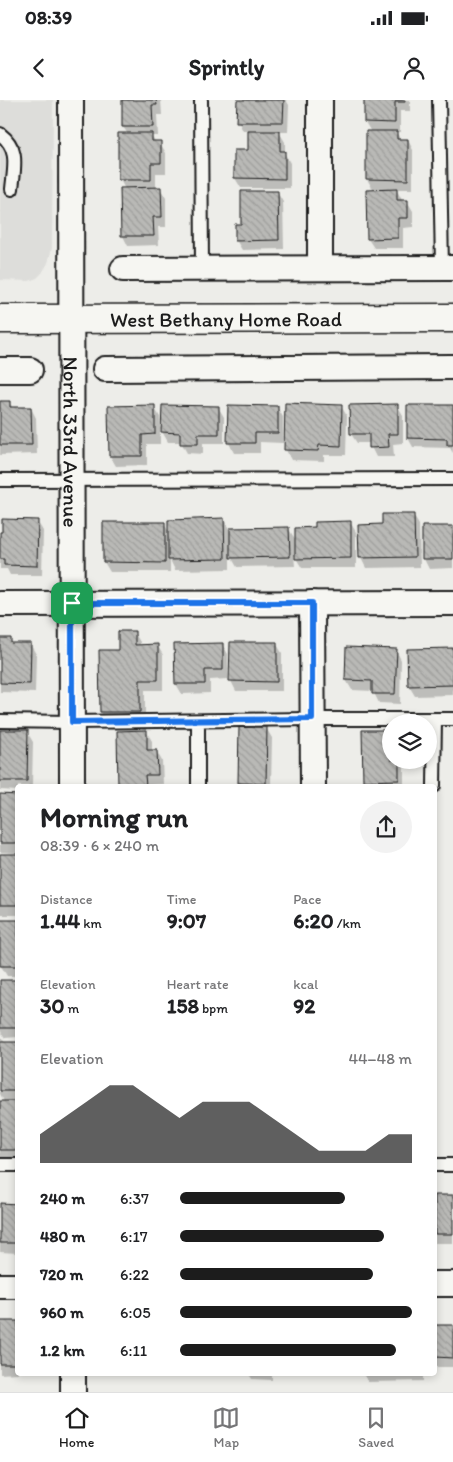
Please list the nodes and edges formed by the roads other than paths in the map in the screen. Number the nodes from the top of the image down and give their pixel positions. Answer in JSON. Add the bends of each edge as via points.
{"nodes":[{"id":1,"x":71,"y":100,"type":"edge"},
{"id":2,"x":201,"y":100,"type":"edge"},
{"id":3,"x":320,"y":100,"type":"edge"},
{"id":4,"x":439,"y":100,"type":"edge"},
{"id":5,"x":0,"y":134,"type":"edge"},
{"id":6,"x":12,"y":189,"type":"dead end"},
{"id":7,"x":202,"y":268,"type":"junction"},
{"id":8,"x":320,"y":268,"type":"junction"},
{"id":9,"x":447,"y":268,"type":"edge"},
{"id":10,"x":124,"y":269,"type":"dead end"},
{"id":11,"x":72,"y":318,"type":"junction"},
{"id":12,"x":453,"y":318,"type":"edge"},
{"id":13,"x":0,"y":319,"type":"edge"},
{"id":14,"x":453,"y":366,"type":"edge"},
{"id":15,"x":105,"y":369,"type":"dead end"},
{"id":16,"x":0,"y":370,"type":"edge"},
{"id":17,"x":30,"y":370,"type":"dead end"},
{"id":18,"x":453,"y":479,"type":"edge"},
{"id":19,"x":0,"y":480,"type":"edge"},
{"id":20,"x":72,"y":480,"type":"junction"},
{"id":21,"x":72,"y":603,"type":"junction"},
{"id":22,"x":312,"y":603,"type":"junction"},
{"id":23,"x":453,"y":603,"type":"edge"},
{"id":24,"x":0,"y":604,"type":"edge"},
{"id":25,"x":312,"y":719,"type":"junction"},
{"id":26,"x":382,"y":719,"type":"edge"},
{"id":27,"x":437,"y":719,"type":"edge"},
{"id":28,"x":453,"y":719,"type":"edge"},
{"id":29,"x":0,"y":721,"type":"edge"},
{"id":30,"x":72,"y":722,"type":"junction"},
{"id":31,"x":198,"y":722,"type":"junction"},
{"id":32,"x":434,"y":769,"type":"edge"},
{"id":33,"x":72,"y":784,"type":"edge"},
{"id":34,"x":198,"y":784,"type":"edge"},
{"id":35,"x":313,"y":784,"type":"edge"},
{"id":36,"x":434,"y":784,"type":"edge"},
{"id":37,"x":0,"y":1165,"type":"edge"},
{"id":38,"x":15,"y":1165,"type":"edge"},
{"id":39,"x":437,"y":1165,"type":"edge"},
{"id":40,"x":453,"y":1165,"type":"edge"},
{"id":41,"x":437,"y":1284,"type":"edge"},
{"id":42,"x":453,"y":1284,"type":"edge"},
{"id":43,"x":0,"y":1286,"type":"edge"},
{"id":44,"x":15,"y":1286,"type":"edge"},
{"id":45,"x":73,"y":1376,"type":"edge"},
{"id":46,"x":74,"y":1392,"type":"edge"}],
"edges":[{"from":1,"to":11,"type":"street","name":"North 33rd Avenue"},
{"from":2,"to":7,"type":"lane"},
{"from":3,"to":8,"type":"street"},
{"from":4,"to":9,"type":"lane"},
{"from":5,"to":6,"type":"lane","via":[[14,151]]},
{"from":7,"to":8,"type":"street"},
{"from":7,"to":10,"type":"street"},
{"from":8,"to":9,"type":"street"},
{"from":11,"to":12,"type":"main road","name":"West Bethany Home Road"},
{"from":11,"to":13,"type":"main road","name":"West Bethany Home Road"},
{"from":11,"to":20,"type":"street","name":"North 33rd Avenue"},
{"from":14,"to":15,"type":"street"},
{"from":16,"to":17,"type":"street"},
{"from":18,"to":20,"type":"lane"},
{"from":19,"to":20,"type":"lane"},
{"from":20,"to":21,"type":"street","name":"North 33rd Avenue"},
{"from":21,"to":22,"type":"street"},
{"from":21,"to":24,"type":"street"},
{"from":21,"to":30,"type":"street","name":"North 33rd Avenue"},
{"from":22,"to":23,"type":"street"},
{"from":22,"to":25,"type":"street"},
{"from":25,"to":26,"type":"lane"},
{"from":25,"to":31,"type":"lane"},
{"from":25,"to":35,"type":"street"},
{"from":27,"to":28,"type":"lane"},
{"from":29,"to":30,"type":"lane"},
{"from":30,"to":31,"type":"lane"},
{"from":30,"to":33,"type":"street","name":"North 33rd Avenue"},
{"from":31,"to":34,"type":"lane"},
{"from":32,"to":36,"type":"lane"},
{"from":37,"to":38,"type":"lane"},
{"from":39,"to":40,"type":"lane"},
{"from":41,"to":42,"type":"street"},
{"from":43,"to":44,"type":"street"},
{"from":45,"to":46,"type":"street"}]}
